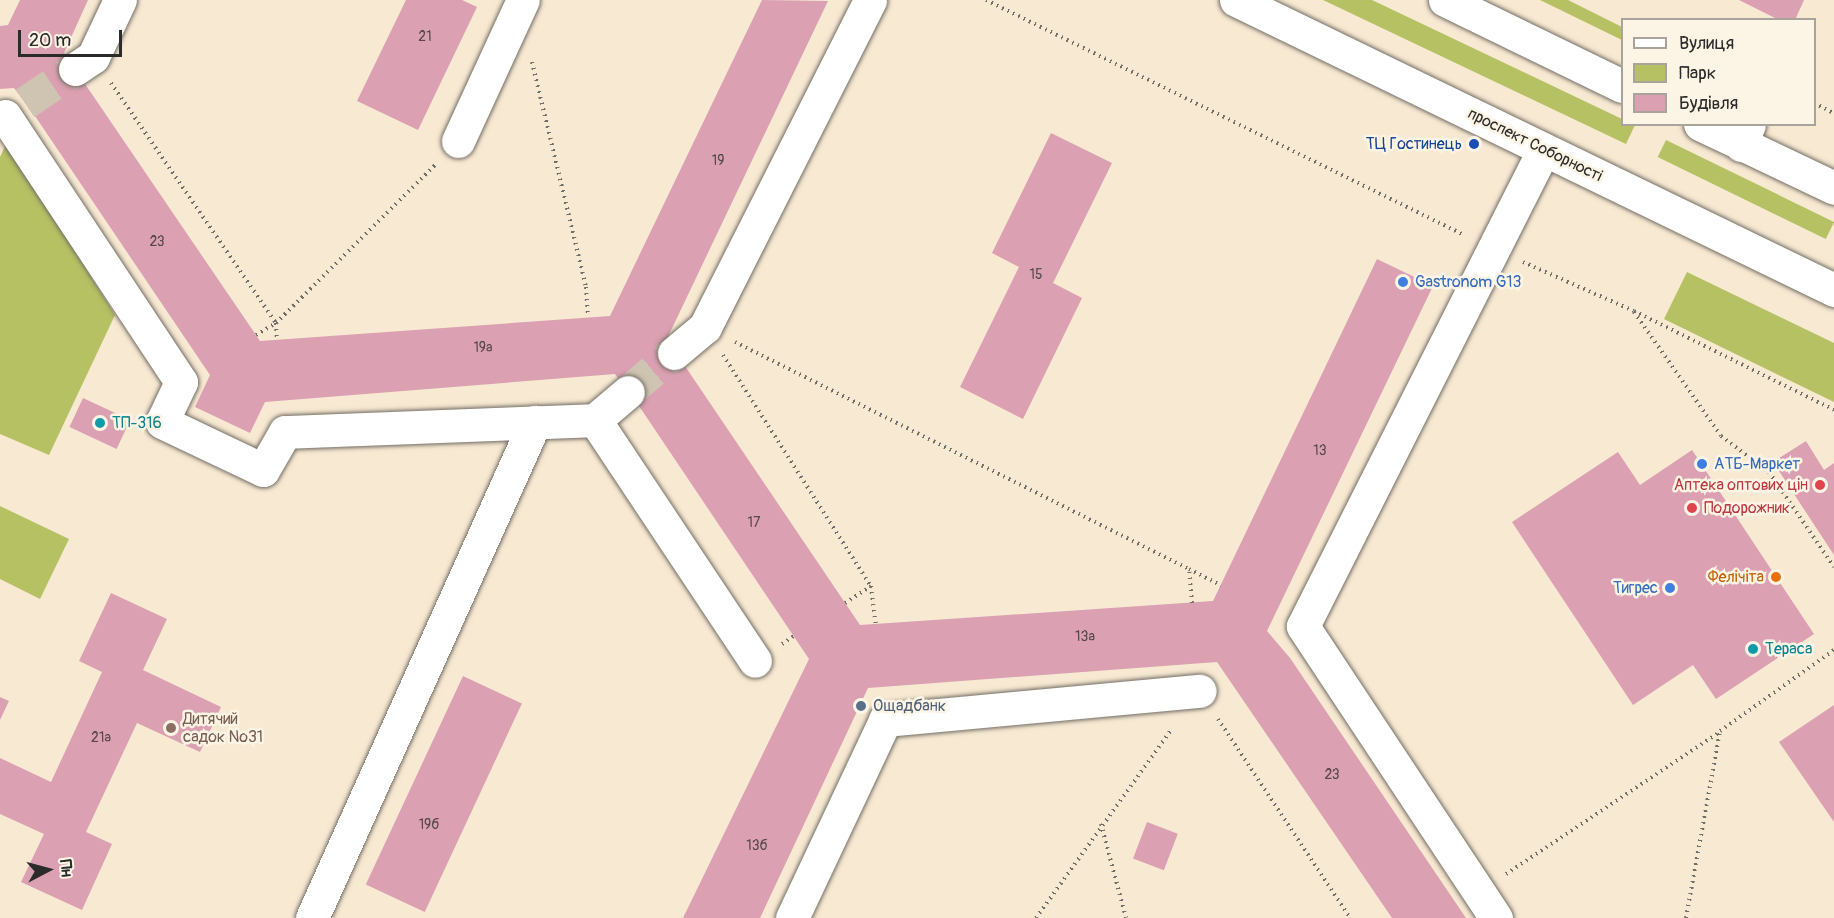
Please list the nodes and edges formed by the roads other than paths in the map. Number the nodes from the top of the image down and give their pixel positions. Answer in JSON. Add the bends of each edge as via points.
{"nodes":[{"id":1,"x":120,"y":0,"type":"edge"},
{"id":2,"x":870,"y":0,"type":"edge"},
{"id":3,"x":1236,"y":0,"type":"edge"},
{"id":4,"x":1445,"y":0,"type":"edge"},
{"id":5,"x":521,"y":5,"type":"edge"},
{"id":6,"x":84,"y":63,"type":"tunnel mouth"},
{"id":7,"x":1621,"y":85,"type":"edge"},
{"id":8,"x":10,"y":112,"type":"edge"},
{"id":9,"x":1708,"y":126,"type":"edge"},
{"id":10,"x":1745,"y":135,"type":"edge"},
{"id":11,"x":458,"y":141,"type":"road end"},
{"id":12,"x":1544,"y":149,"type":"junction"},
{"id":13,"x":1834,"y":188,"type":"edge"},
{"id":14,"x":1834,"y":290,"type":"edge"},
{"id":15,"x":674,"y":353,"type":"tunnel mouth"},
{"id":16,"x":628,"y":392,"type":"tunnel mouth"},
{"id":17,"x":595,"y":420,"type":"junction"},
{"id":18,"x":535,"y":422,"type":"junction"},
{"id":19,"x":755,"y":661,"type":"dead end"},
{"id":20,"x":1200,"y":691,"type":"road end"},
{"id":21,"x":1487,"y":905,"type":"edge"},
{"id":22,"x":312,"y":918,"type":"edge"},
{"id":23,"x":792,"y":918,"type":"edge"}],
"edges":[{"from":1,"to":6,"type":"main road"},
{"from":2,"to":15,"type":"main road","via":[[705,327]]},
{"from":3,"to":12,"type":"main road","name":"проспект Соборності"},
{"from":4,"to":7,"type":"main road"},
{"from":5,"to":11,"type":"main road"},
{"from":8,"to":18,"type":"main road","via":[[181,382],[162,422],[263,470],[285,432]]},
{"from":9,"to":10,"type":"main road"},
{"from":10,"to":13,"type":"main road"},
{"from":12,"to":14,"type":"main road","name":"проспект Соборності"},
{"from":12,"to":21,"type":"main road","via":[[1303,626]]},
{"from":16,"to":17,"type":"main road"},
{"from":17,"to":18,"type":"main road"},
{"from":17,"to":19,"type":"main road"},
{"from":18,"to":22,"type":"main road"},
{"from":20,"to":23,"type":"main road","via":[[885,720]]}]}
